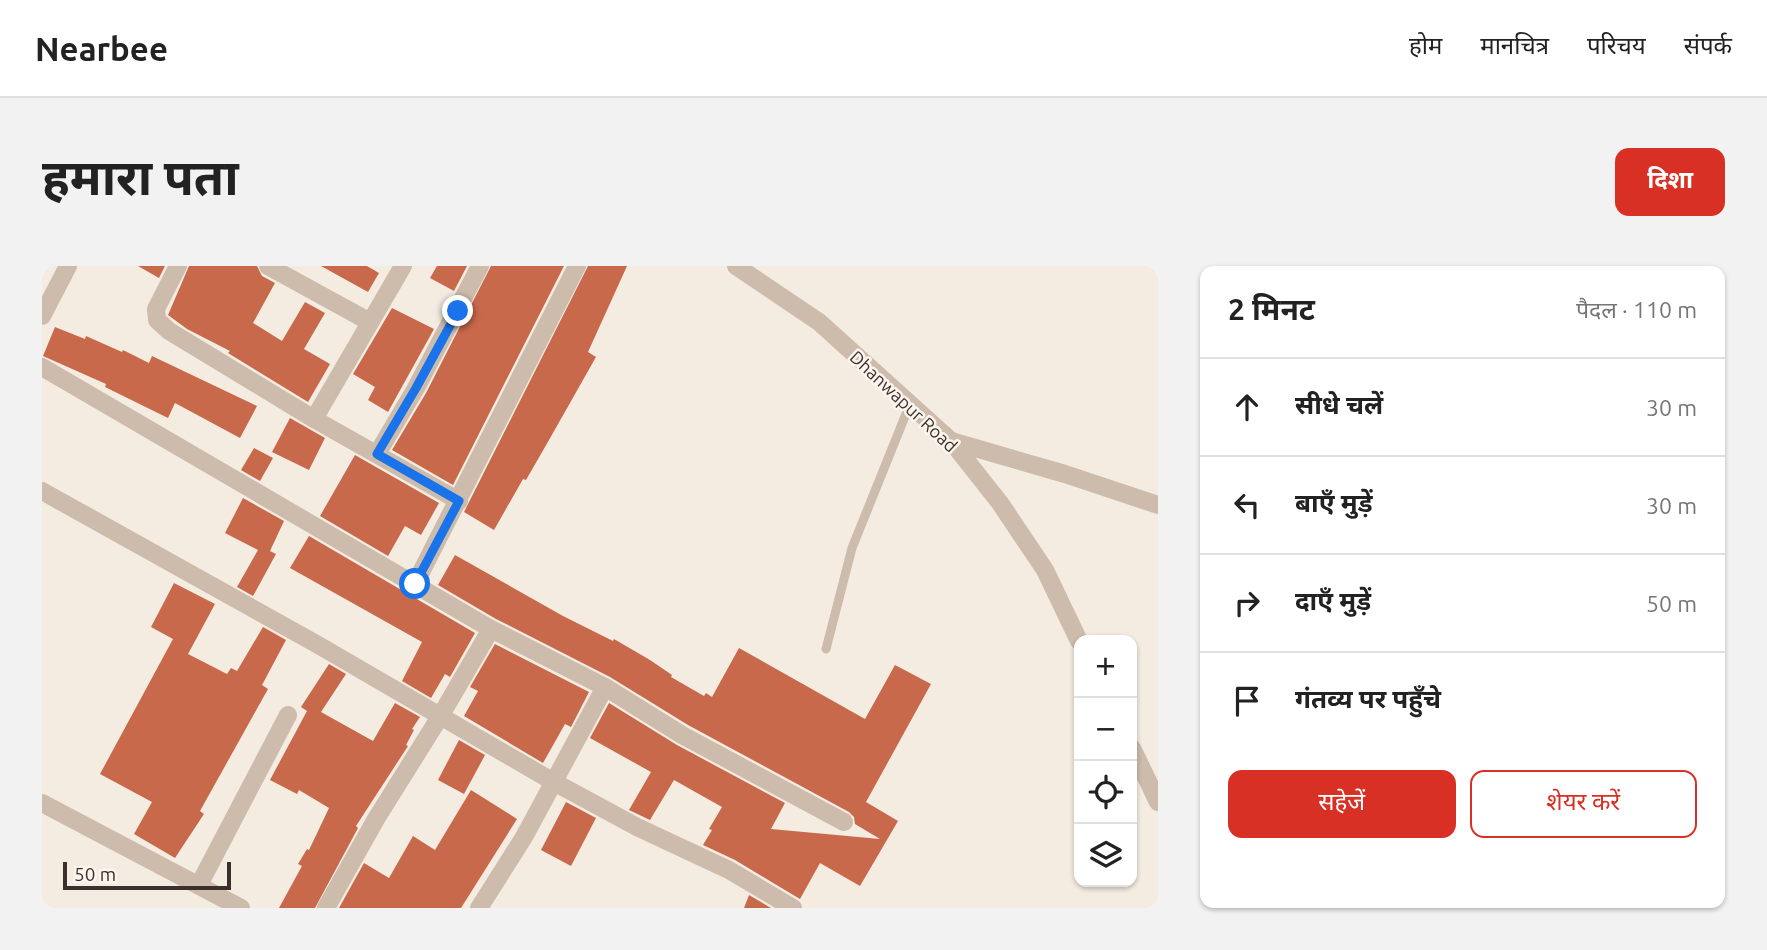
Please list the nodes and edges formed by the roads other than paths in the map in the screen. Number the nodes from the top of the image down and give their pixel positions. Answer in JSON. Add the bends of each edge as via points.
{"nodes":[{"id":1,"x":68,"y":266,"type":"edge"},
{"id":2,"x":178,"y":266,"type":"edge"},
{"id":3,"x":268,"y":266,"type":"edge"},
{"id":4,"x":403,"y":266,"type":"edge"},
{"id":5,"x":480,"y":266,"type":"edge"},
{"id":6,"x":577,"y":266,"type":"edge"},
{"id":7,"x":736,"y":266,"type":"edge"},
{"id":8,"x":42,"y":316,"type":"edge"},
{"id":9,"x":370,"y":323,"type":"junction"},
{"id":10,"x":42,"y":367,"type":"edge"},
{"id":11,"x":910,"y":404,"type":"junction"},
{"id":12,"x":314,"y":419,"type":"junction"},
{"id":13,"x":951,"y":441,"type":"junction"},
{"id":14,"x":377,"y":454,"type":"junction"},
{"id":15,"x":42,"y":491,"type":"edge"},
{"id":16,"x":459,"y":501,"type":"junction"},
{"id":17,"x":1158,"y":505,"type":"edge"},
{"id":18,"x":415,"y":584,"type":"junction"},
{"id":19,"x":491,"y":629,"type":"junction"},
{"id":20,"x":1077,"y":635,"type":"edge"},
{"id":21,"x":826,"y":649,"type":"dead end"},
{"id":22,"x":605,"y":687,"type":"junction"},
{"id":23,"x":288,"y":715,"type":"dead end"},
{"id":24,"x":441,"y":715,"type":"junction"},
{"id":25,"x":1137,"y":758,"type":"edge"},
{"id":26,"x":552,"y":781,"type":"junction"},
{"id":27,"x":1158,"y":802,"type":"edge"},
{"id":28,"x":42,"y":803,"type":"edge"},
{"id":29,"x":844,"y":822,"type":"dead end"},
{"id":30,"x":199,"y":885,"type":"junction"},
{"id":31,"x":241,"y":908,"type":"edge"},
{"id":32,"x":327,"y":908,"type":"edge"},
{"id":33,"x":479,"y":908,"type":"edge"},
{"id":34,"x":793,"y":908,"type":"edge"}],
"edges":[{"from":1,"to":8,"type":"street"},
{"from":2,"to":12,"type":"street","via":[[156,309],[157,320]]},
{"from":3,"to":9,"type":"street"},
{"from":4,"to":9,"type":"street"},
{"from":5,"to":14,"type":"street"},
{"from":6,"to":16,"type":"street"},
{"from":7,"to":11,"type":"street","name":"Dhanwapur Road","via":[[819,322]]},
{"from":9,"to":12,"type":"street"},
{"from":10,"to":18,"type":"street"},
{"from":11,"to":13,"type":"street","name":"Dhanwapur Road"},
{"from":11,"to":21,"type":"lane","via":[[852,548]]},
{"from":12,"to":14,"type":"street"},
{"from":13,"to":17,"type":"street"},
{"from":13,"to":20,"type":"street","name":"Dhanwapur Road","via":[[1045,570]]},
{"from":14,"to":16,"type":"street"},
{"from":15,"to":24,"type":"street"},
{"from":16,"to":18,"type":"street"},
{"from":18,"to":19,"type":"street"},
{"from":19,"to":22,"type":"street"},
{"from":19,"to":24,"type":"street"},
{"from":22,"to":26,"type":"street"},
{"from":22,"to":29,"type":"street","via":[[681,735]]},
{"from":23,"to":30,"type":"street"},
{"from":24,"to":26,"type":"street"},
{"from":24,"to":32,"type":"street"},
{"from":25,"to":27,"type":"street"},
{"from":26,"to":33,"type":"street"},
{"from":26,"to":34,"type":"street","via":[[637,828],[729,870]]},
{"from":28,"to":30,"type":"street"},
{"from":30,"to":31,"type":"street"}]}
